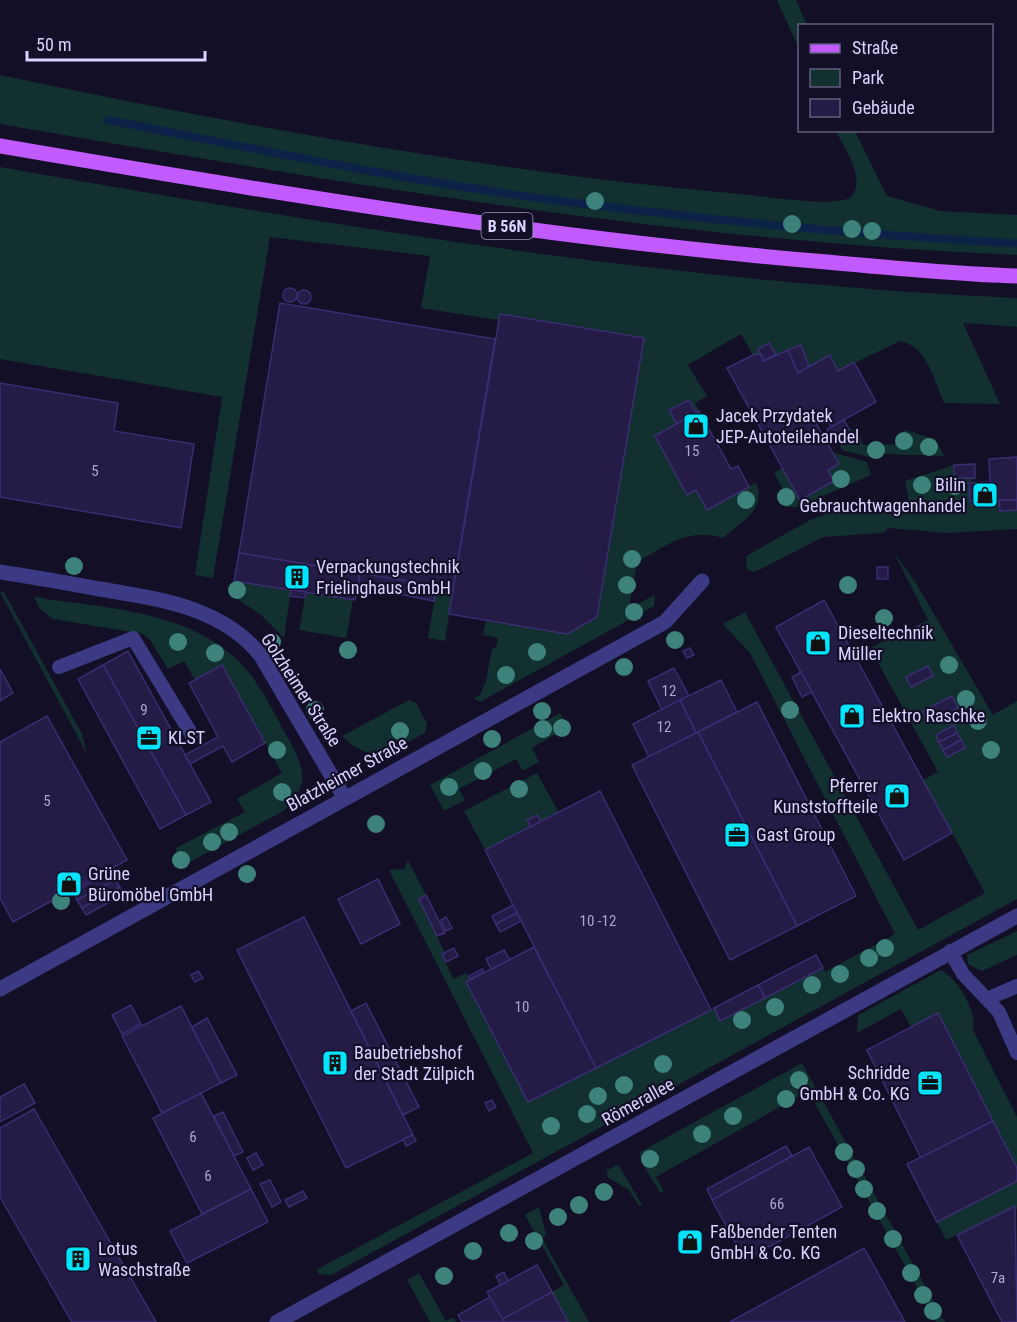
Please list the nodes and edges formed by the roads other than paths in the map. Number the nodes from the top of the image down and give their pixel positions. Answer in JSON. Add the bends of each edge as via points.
{"nodes":[{"id":1,"x":0,"y":146,"type":"edge"},
{"id":2,"x":1017,"y":276,"type":"edge"},
{"id":3,"x":0,"y":572,"type":"edge"},
{"id":4,"x":702,"y":581,"type":"dead end"},
{"id":5,"x":59,"y":667,"type":"dead end"},
{"id":6,"x":192,"y":735,"type":"dead end"},
{"id":7,"x":344,"y":797,"type":"junction"},
{"id":8,"x":1017,"y":916,"type":"edge"},
{"id":9,"x":950,"y":951,"type":"junction"},
{"id":10,"x":1017,"y":986,"type":"edge"},
{"id":11,"x":0,"y":989,"type":"edge"},
{"id":12,"x":987,"y":999,"type":"junction"},
{"id":13,"x":1017,"y":1053,"type":"edge"},
{"id":14,"x":277,"y":1322,"type":"edge"}],
"edges":[{"from":1,"to":2,"type":"main road","number":"B 56N","via":[[277,192],[595,238],[768,257]]},
{"from":3,"to":7,"type":"street","name":"Golzheimer Straße","via":[[169,602],[232,629],[261,656]]},
{"from":4,"to":7,"type":"street","name":"Blatzheimer Straße","via":[[665,622]]},
{"from":5,"to":6,"type":"lane","via":[[133,638]]},
{"from":7,"to":11,"type":"street","name":"Blatzheimer Straße"},
{"from":8,"to":9,"type":"street","name":"Römerallee"},
{"from":9,"to":12,"type":"lane","via":[[963,975]]},
{"from":9,"to":14,"type":"street","name":"Römerallee"},
{"from":10,"to":12,"type":"lane"},
{"from":12,"to":13,"type":"lane","via":[[999,1012]]}]}
